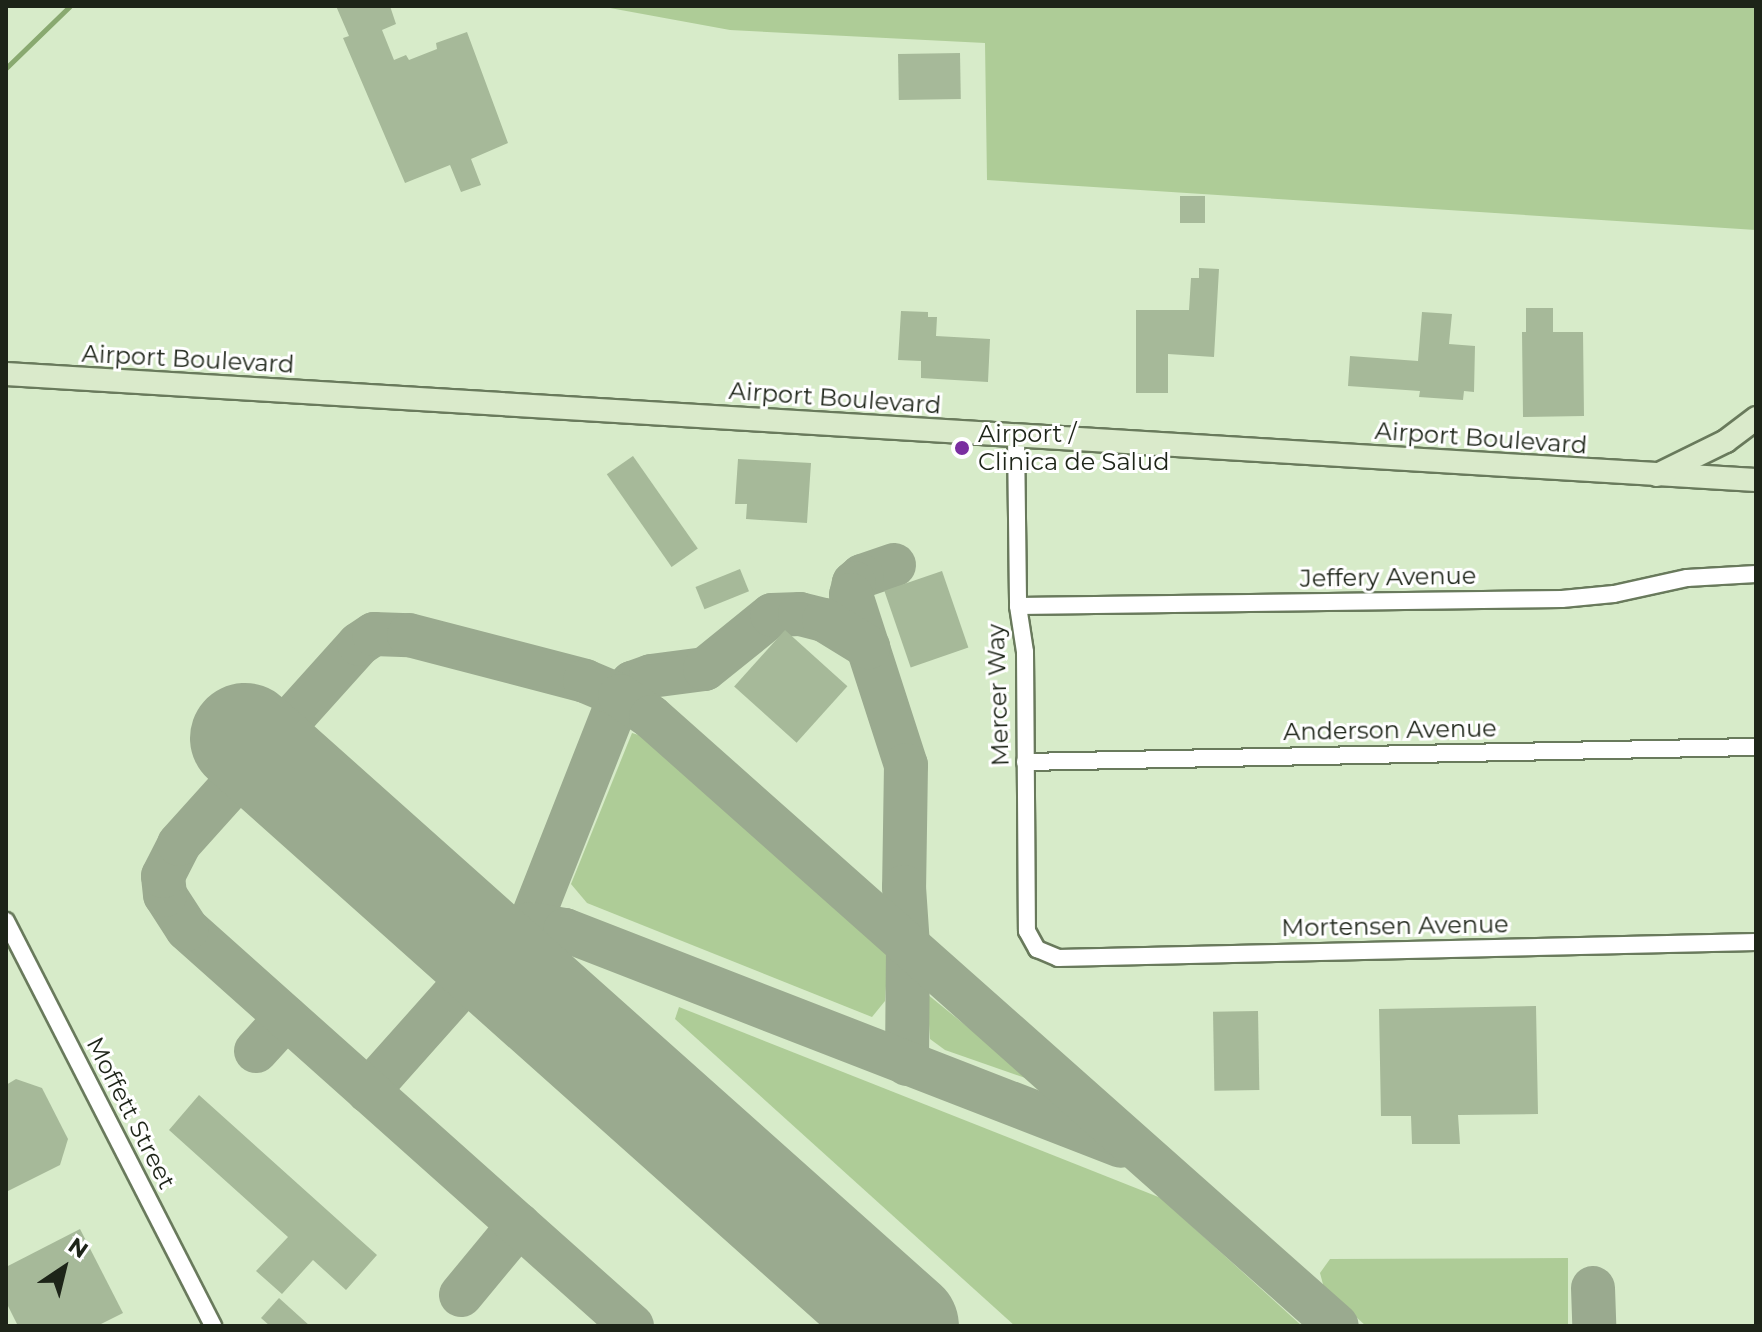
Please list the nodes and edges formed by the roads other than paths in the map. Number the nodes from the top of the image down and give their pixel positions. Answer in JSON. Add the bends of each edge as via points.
{"nodes":[{"id":1,"x":6,"y":374,"type":"edge"},
{"id":2,"x":1756,"y":418,"type":"edge"},
{"id":3,"x":1016,"y":436,"type":"junction"},
{"id":4,"x":1656,"y":476,"type":"junction"},
{"id":5,"x":1756,"y":480,"type":"edge"},
{"id":6,"x":1756,"y":574,"type":"edge"},
{"id":7,"x":1018,"y":606,"type":"junction"},
{"id":8,"x":1756,"y":747,"type":"edge"},
{"id":9,"x":1025,"y":762,"type":"junction"},
{"id":10,"x":6,"y":921,"type":"edge"},
{"id":11,"x":1756,"y":942,"type":"edge"},
{"id":12,"x":1037,"y":949,"type":"joint"},
{"id":13,"x":213,"y":1326,"type":"edge"}],
"edges":[{"from":1,"to":3,"type":"main road","name":"Airport Boulevard"},
{"from":2,"to":4,"type":"main road","via":[[1726,441]]},
{"from":3,"to":4,"type":"main road","name":"Airport Boulevard"},
{"from":3,"to":7,"type":"street","name":"Mercer Way"},
{"from":4,"to":5,"type":"main road","name":"Airport Boulevard"},
{"from":6,"to":7,"type":"street","name":"Jeffery Avenue","via":[[1687,578],[1562,599]]},
{"from":7,"to":9,"type":"street","name":"Mercer Way","via":[[1025,652]]},
{"from":8,"to":9,"type":"street","name":"Anderson Avenue"},
{"from":9,"to":12,"type":"street","name":"Mercer Way","via":[[1027,931]]},
{"from":10,"to":13,"type":"street","name":"Moffett Street"},
{"from":11,"to":12,"type":"street","name":"Mortensen Avenue","via":[[1058,958]]}]}
